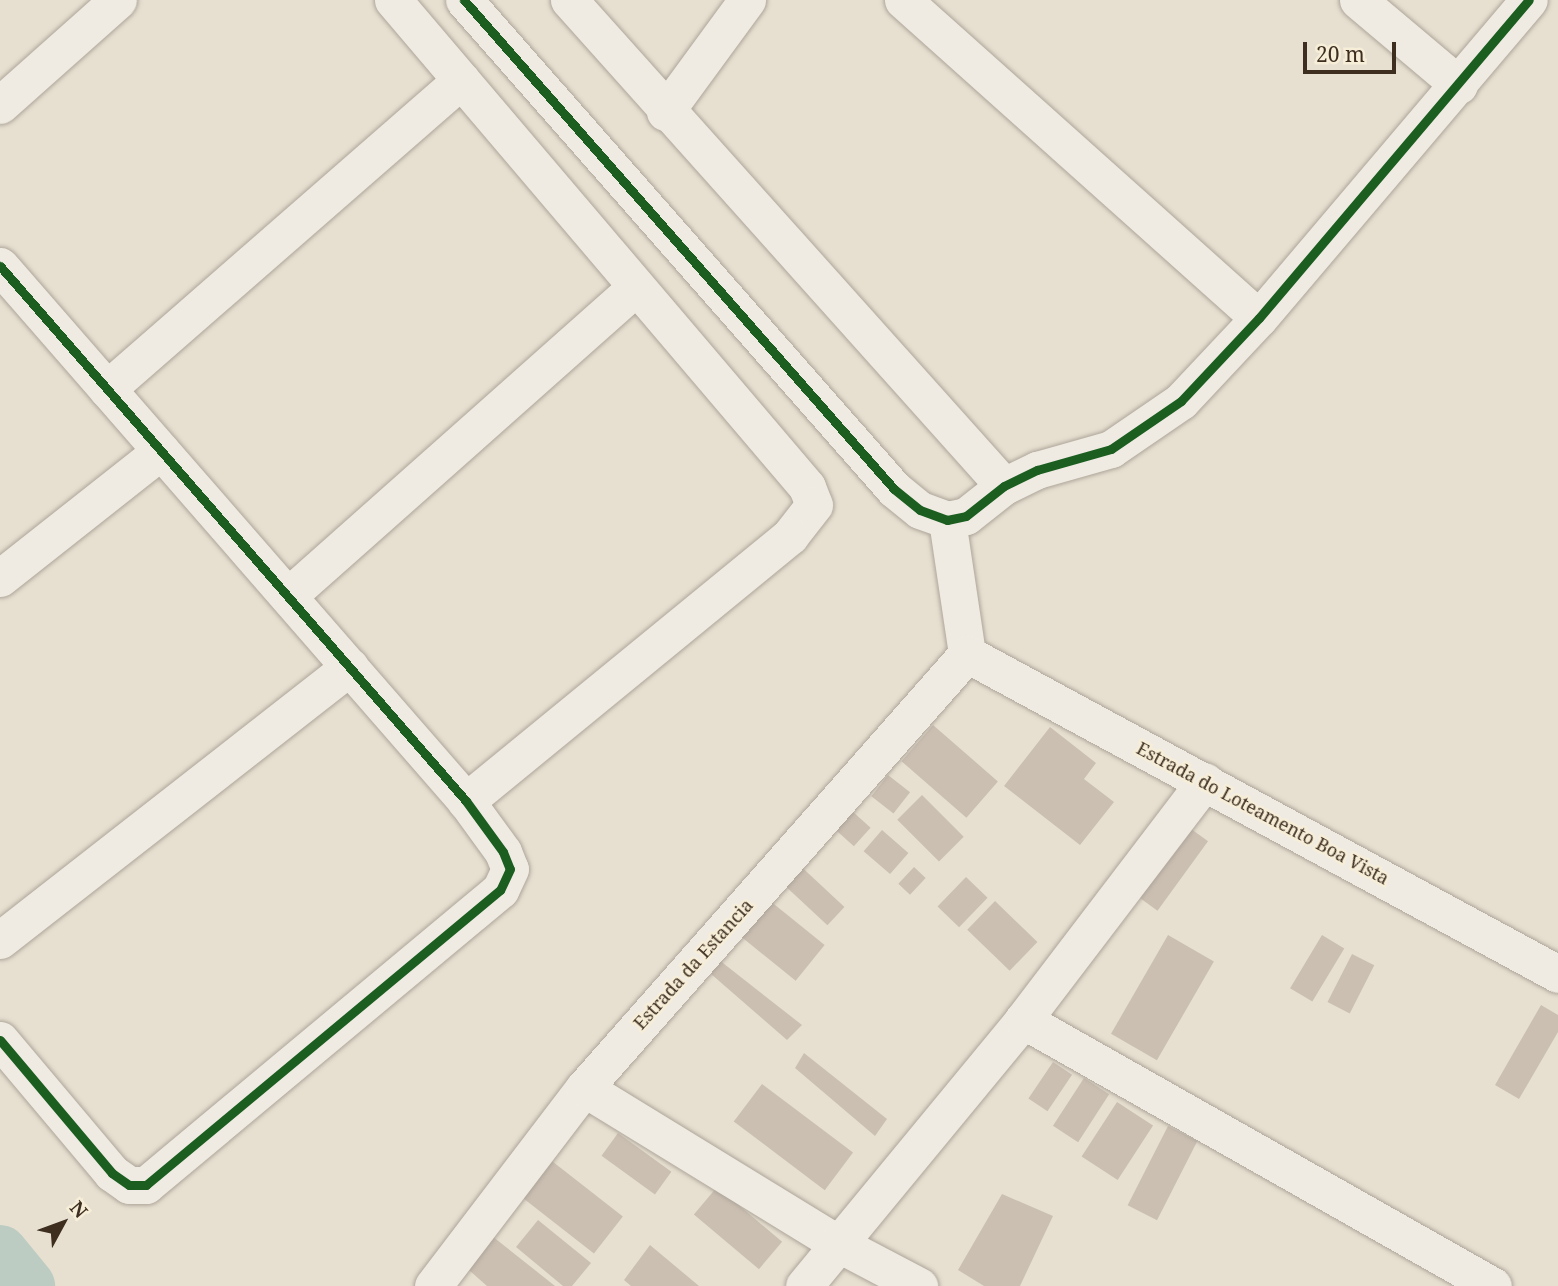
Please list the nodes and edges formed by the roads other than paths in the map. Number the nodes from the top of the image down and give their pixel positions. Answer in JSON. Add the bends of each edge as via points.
{"nodes":[{"id":1,"x":118,"y":0,"type":"edge"},
{"id":2,"x":393,"y":0,"type":"edge"},
{"id":3,"x":464,"y":0,"type":"edge"},
{"id":4,"x":569,"y":0,"type":"edge"},
{"id":5,"x":747,"y":0,"type":"edge"},
{"id":6,"x":903,"y":0,"type":"edge"},
{"id":7,"x":1358,"y":0,"type":"edge"},
{"id":8,"x":1529,"y":0,"type":"edge"},
{"id":9,"x":461,"y":80,"type":"junction"},
{"id":10,"x":1459,"y":85,"type":"junction"},
{"id":11,"x":0,"y":105,"type":"edge"},
{"id":12,"x":665,"y":112,"type":"junction"},
{"id":13,"x":0,"y":266,"type":"edge"},
{"id":14,"x":636,"y":286,"type":"junction"},
{"id":15,"x":1259,"y":318,"type":"junction"},
{"id":16,"x":107,"y":388,"type":"junction"},
{"id":17,"x":161,"y":451,"type":"junction"},
{"id":18,"x":1004,"y":486,"type":"junction"},
{"id":19,"x":947,"y":520,"type":"junction"},
{"id":20,"x":0,"y":578,"type":"edge"},
{"id":21,"x":288,"y":596,"type":"junction"},
{"id":22,"x":967,"y":654,"type":"junction"},
{"id":23,"x":350,"y":667,"type":"junction"},
{"id":24,"x":1205,"y":782,"type":"junction"},
{"id":25,"x":466,"y":801,"type":"junction"},
{"id":26,"x":0,"y":940,"type":"edge"},
{"id":27,"x":1558,"y":974,"type":"edge"},
{"id":28,"x":1023,"y":1020,"type":"junction"},
{"id":29,"x":0,"y":1040,"type":"edge"},
{"id":30,"x":584,"y":1088,"type":"junction"},
{"id":31,"x":837,"y":1243,"type":"junction"},
{"id":32,"x":433,"y":1286,"type":"edge"},
{"id":33,"x":804,"y":1286,"type":"edge"},
{"id":34,"x":919,"y":1286,"type":"edge"},
{"id":35,"x":1493,"y":1286,"type":"edge"}],
"edges":[{"from":1,"to":11,"type":"street"},
{"from":2,"to":9,"type":"street"},
{"from":3,"to":19,"type":"street","via":[[894,489],[920,510]]},
{"from":4,"to":12,"type":"street"},
{"from":5,"to":12,"type":"street"},
{"from":6,"to":15,"type":"street"},
{"from":7,"to":10,"type":"street"},
{"from":8,"to":10,"type":"street"},
{"from":9,"to":14,"type":"street"},
{"from":9,"to":16,"type":"street"},
{"from":10,"to":15,"type":"street"},
{"from":12,"to":18,"type":"street"},
{"from":13,"to":16,"type":"street"},
{"from":14,"to":21,"type":"street"},
{"from":14,"to":25,"type":"street","via":[[807,487],[814,505],[790,536]]},
{"from":15,"to":18,"type":"street","via":[[1181,401],[1111,449],[1037,470]]},
{"from":16,"to":17,"type":"street"},
{"from":17,"to":20,"type":"street"},
{"from":17,"to":21,"type":"street"},
{"from":18,"to":19,"type":"street","via":[[983,506]]},
{"from":19,"to":22,"type":"street"},
{"from":21,"to":23,"type":"street"},
{"from":22,"to":24,"type":"street","name":"Estrada do Loteamento Boa Vista"},
{"from":22,"to":30,"type":"street","name":"Estrada da Estancia"},
{"from":23,"to":25,"type":"street"},
{"from":23,"to":26,"type":"street"},
{"from":24,"to":27,"type":"street","name":"Estrada do Loteamento Boa Vista"},
{"from":24,"to":28,"type":"street"},
{"from":25,"to":29,"type":"street","via":[[503,852],[510,869],[507,883],[146,1185],[129,1185],[112,1173]]},
{"from":28,"to":31,"type":"street"},
{"from":28,"to":35,"type":"street"},
{"from":30,"to":31,"type":"street"},
{"from":30,"to":32,"type":"street","name":"Estrada da Estancia"},
{"from":31,"to":33,"type":"street"},
{"from":31,"to":34,"type":"street"}]}
